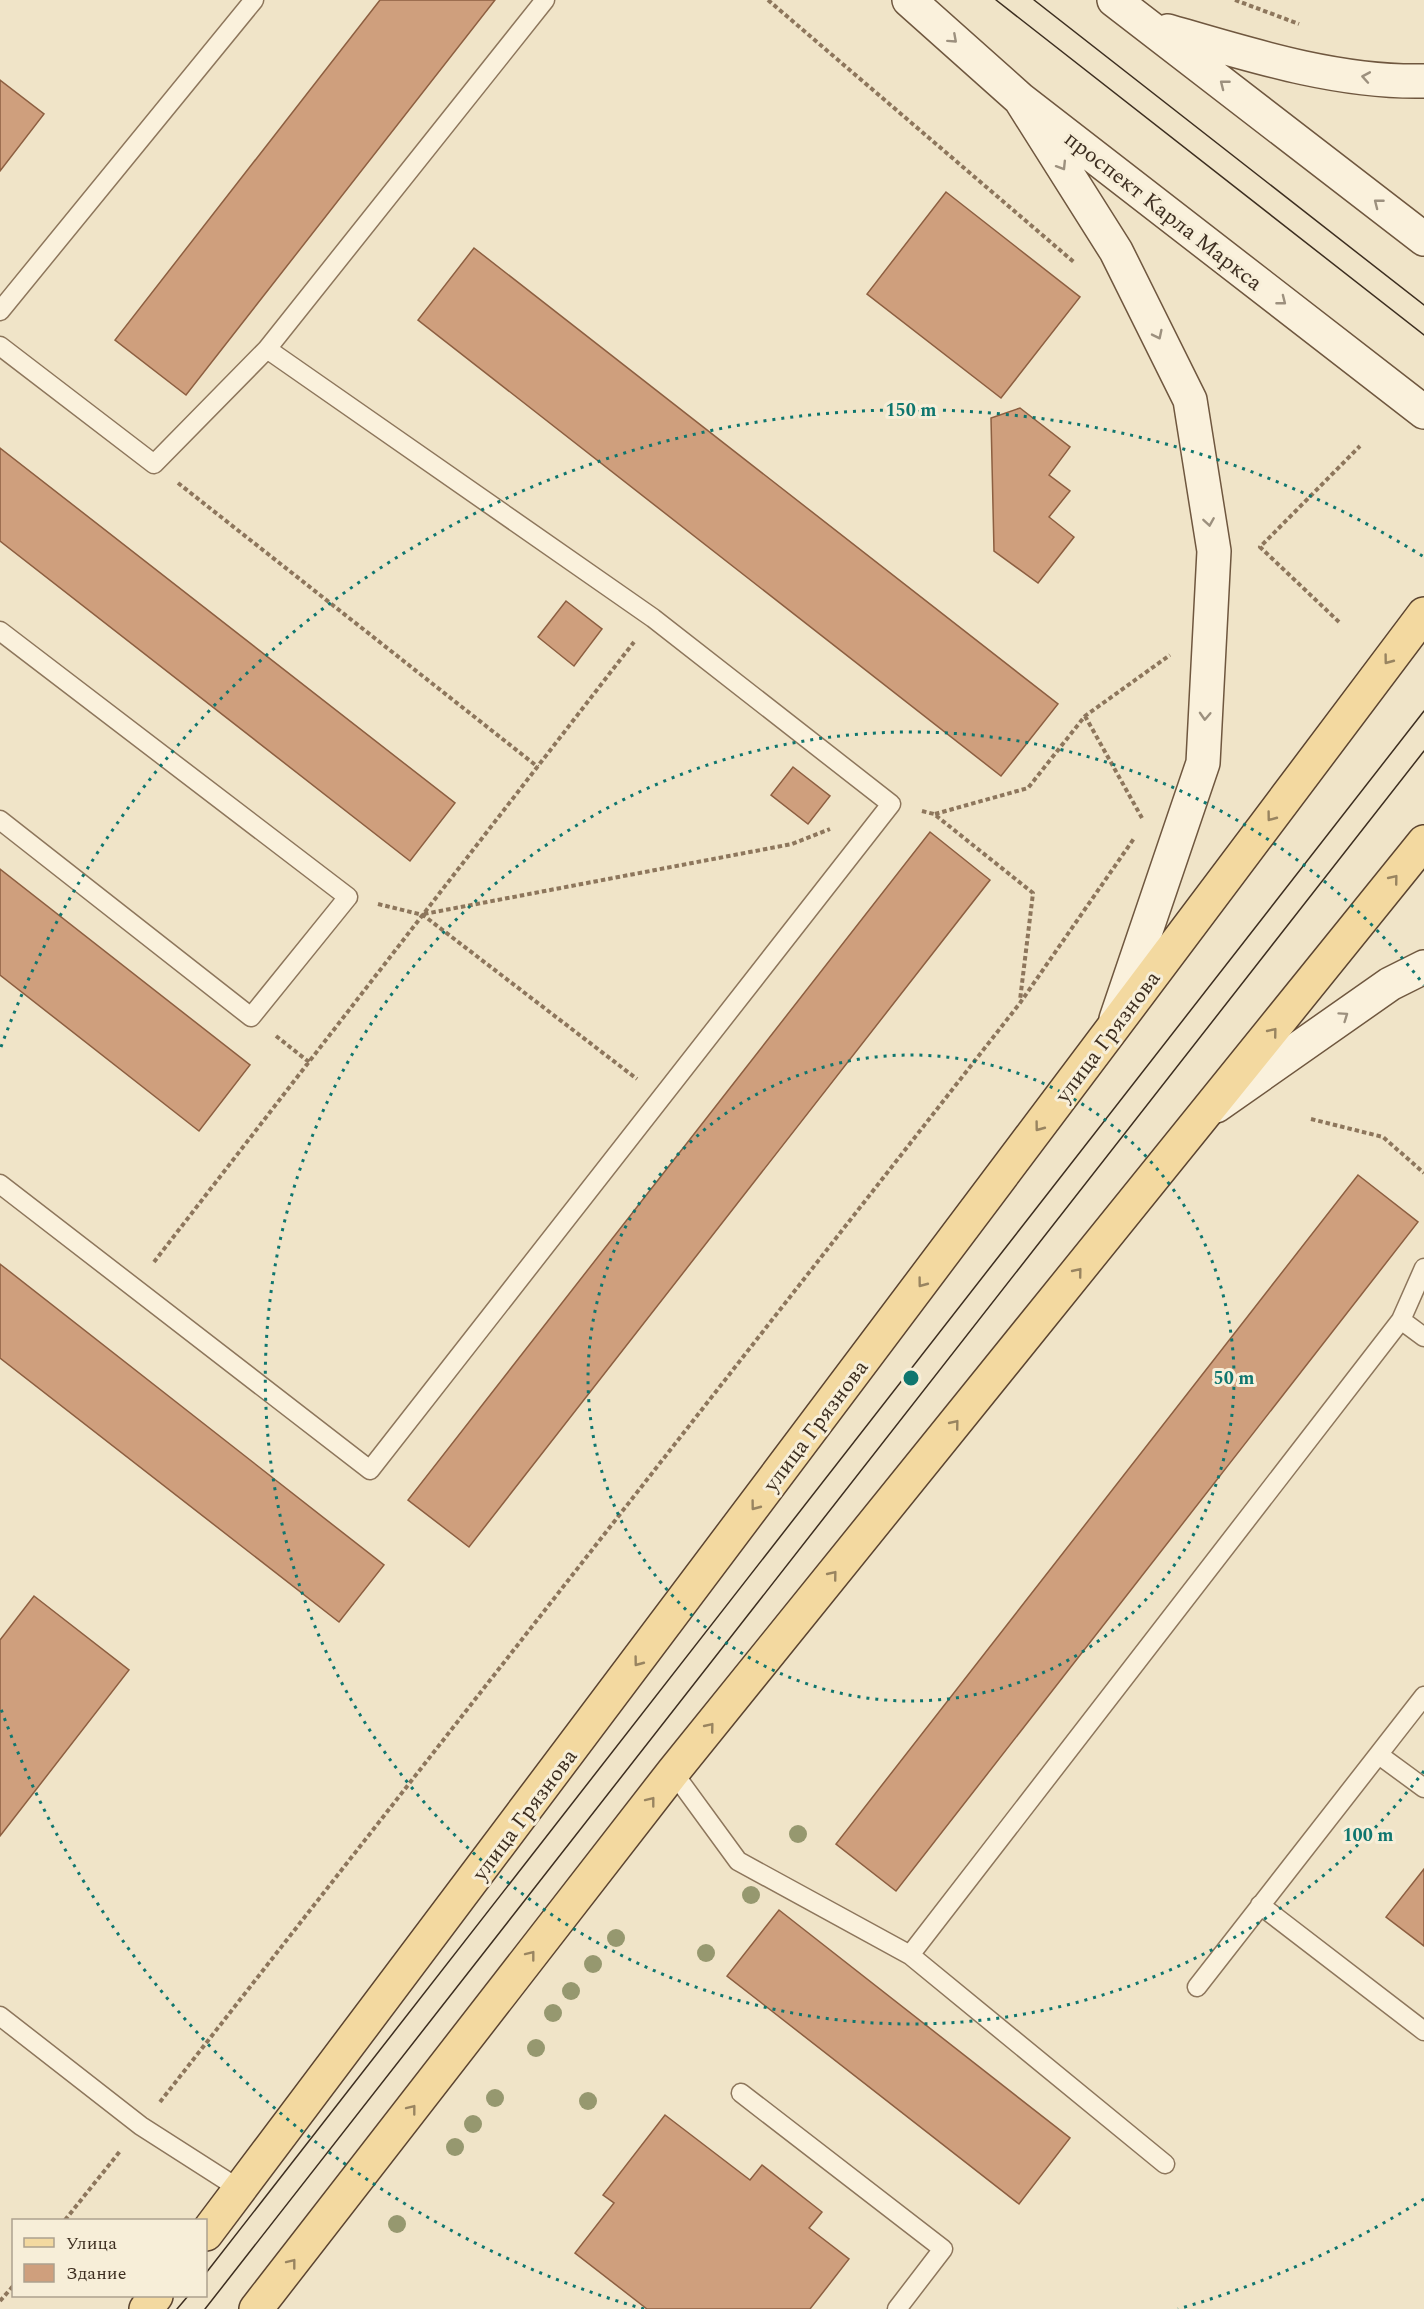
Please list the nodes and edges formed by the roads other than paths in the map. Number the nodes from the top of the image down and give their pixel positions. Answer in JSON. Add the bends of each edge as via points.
{"nodes":[{"id":1,"x":254,"y":0,"type":"edge"},
{"id":2,"x":545,"y":0,"type":"edge"},
{"id":3,"x":909,"y":0,"type":"edge"},
{"id":4,"x":1114,"y":0,"type":"edge"},
{"id":5,"x":1150,"y":26,"type":"junction"},
{"id":6,"x":1424,"y":81,"type":"edge"},
{"id":7,"x":1020,"y":99,"type":"junction"},
{"id":8,"x":1424,"y":239,"type":"edge"},
{"id":9,"x":0,"y":312,"type":"edge"},
{"id":10,"x":0,"y":346,"type":"edge"},
{"id":11,"x":267,"y":349,"type":"junction"},
{"id":12,"x":1424,"y":412,"type":"edge"},
{"id":13,"x":1424,"y":614,"type":"edge"},
{"id":14,"x":0,"y":631,"type":"edge"},
{"id":15,"x":0,"y":820,"type":"edge"},
{"id":16,"x":1424,"y":842,"type":"edge"},
{"id":17,"x":1424,"y":967,"type":"edge"},
{"id":18,"x":1112,"y":1030,"type":"junction"},
{"id":19,"x":1210,"y":1110,"type":"junction"},
{"id":20,"x":0,"y":1184,"type":"edge"},
{"id":21,"x":1424,"y":1268,"type":"edge"},
{"id":22,"x":1401,"y":1320,"type":"junction"},
{"id":23,"x":1424,"y":1337,"type":"edge"},
{"id":24,"x":1424,"y":1696,"type":"edge"},
{"id":25,"x":1379,"y":1755,"type":"junction"},
{"id":26,"x":673,"y":1772,"type":"junction"},
{"id":27,"x":1424,"y":1788,"type":"edge"},
{"id":28,"x":1260,"y":1905,"type":"junction"},
{"id":29,"x":910,"y":1955,"type":"junction"},
{"id":30,"x":1197,"y":1987,"type":"dead end"},
{"id":31,"x":0,"y":2016,"type":"edge"},
{"id":32,"x":1424,"y":2031,"type":"edge"},
{"id":33,"x":741,"y":2093,"type":"dead end"},
{"id":34,"x":1165,"y":2164,"type":"dead end"},
{"id":35,"x":241,"y":2190,"type":"junction"},
{"id":36,"x":207,"y":2233,"type":"edge"},
{"id":37,"x":256,"y":2309,"type":"edge"},
{"id":38,"x":897,"y":2309,"type":"edge"}],
"edges":[{"from":1,"to":9,"type":"lane"},
{"from":2,"to":11,"type":"lane"},
{"from":3,"to":7,"type":"main road","name":"проспект Карла Маркса","one_way":true},
{"from":4,"to":5,"type":"main road"},
{"from":6,"to":5,"type":"main road","one_way":true,"via":[[1390,82],[1266,60]]},
{"from":8,"to":5,"type":"main road","one_way":true},
{"from":7,"to":12,"type":"main road","name":"проспект Карла Маркса","one_way":true},
{"from":7,"to":18,"type":"main road","one_way":true,"via":[[1116,251],[1190,400],[1214,551],[1203,763]]},
{"from":10,"to":11,"type":"lane","via":[[154,464]]},
{"from":11,"to":20,"type":"lane","via":[[653,618],[891,804],[370,1470]]},
{"from":13,"to":18,"type":"main road","name":"улица Грязнова","one_way":true},
{"from":14,"to":15,"type":"lane","via":[[348,897],[251,1017]]},
{"from":19,"to":16,"type":"main road","one_way":true},
{"from":19,"to":17,"type":"main road","one_way":true,"via":[[1390,984]]},
{"from":18,"to":35,"type":"main road","name":"улица Грязнова","one_way":true},
{"from":26,"to":19,"type":"main road","one_way":true},
{"from":21,"to":22,"type":"lane"},
{"from":22,"to":23,"type":"lane"},
{"from":22,"to":29,"type":"lane"},
{"from":24,"to":25,"type":"lane"},
{"from":25,"to":27,"type":"lane"},
{"from":25,"to":28,"type":"lane"},
{"from":26,"to":29,"type":"lane","via":[[738,1861]]},
{"from":37,"to":26,"type":"main road","one_way":true},
{"from":28,"to":30,"type":"lane"},
{"from":28,"to":32,"type":"lane"},
{"from":29,"to":34,"type":"lane"},
{"from":31,"to":35,"type":"lane","via":[[141,2126]]},
{"from":33,"to":38,"type":"lane","via":[[943,2249]]},
{"from":35,"to":36,"type":"main road","name":"улица Грязнова"}]}
